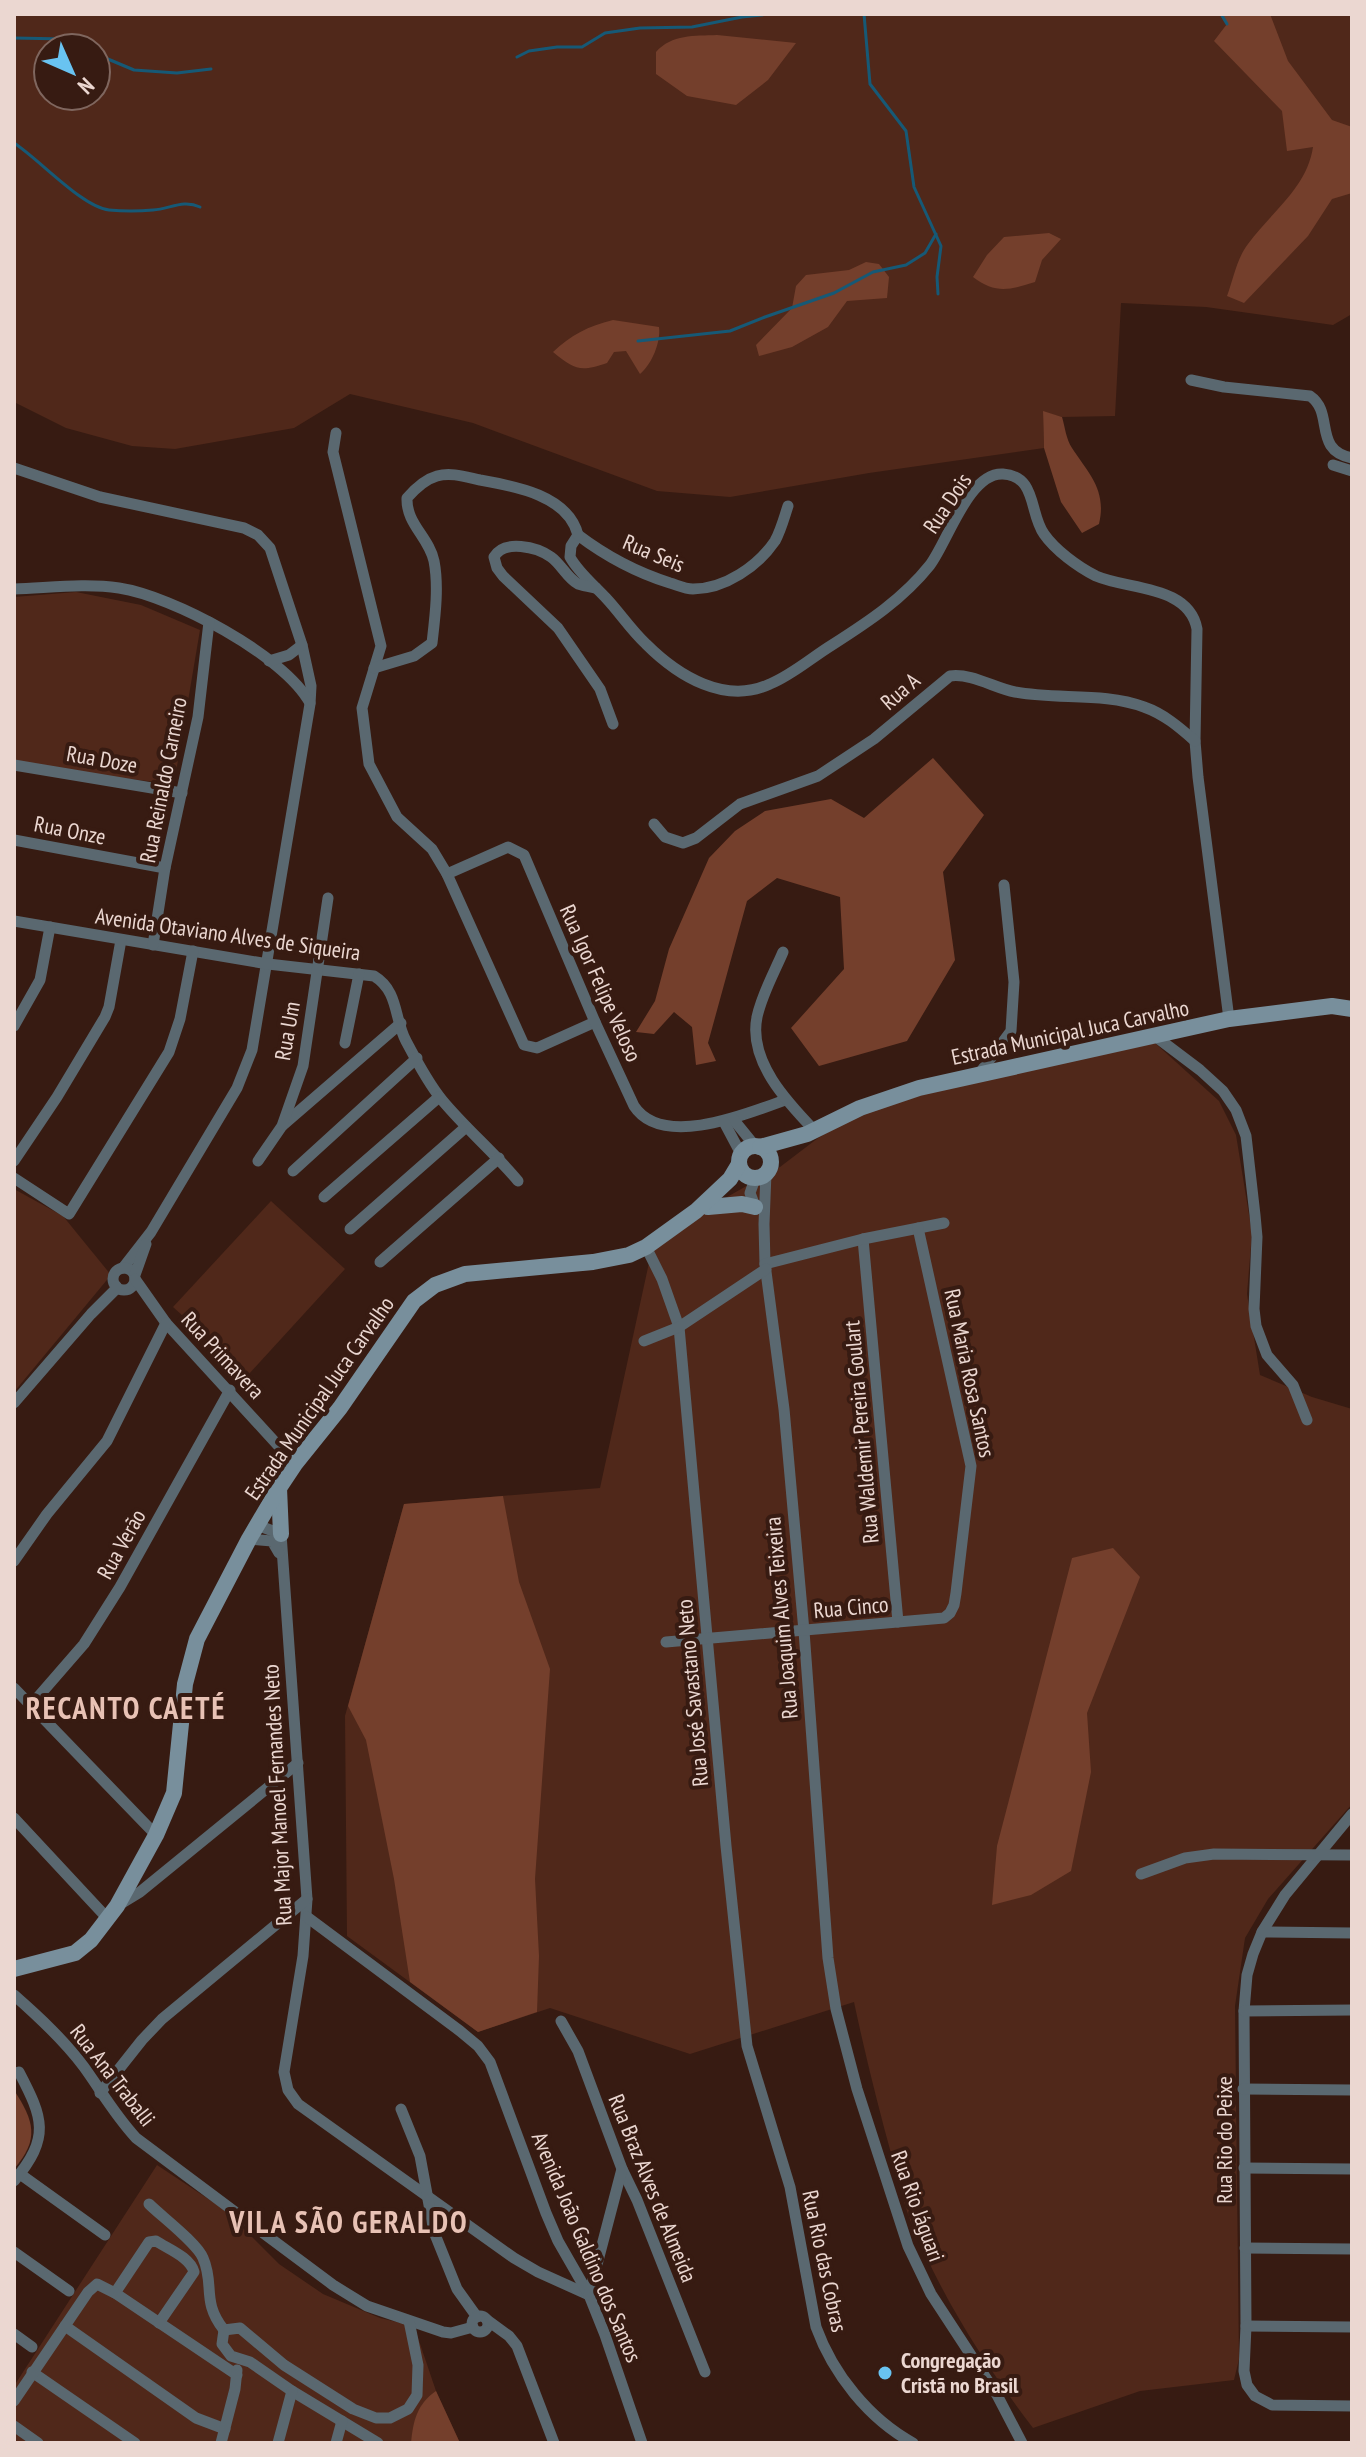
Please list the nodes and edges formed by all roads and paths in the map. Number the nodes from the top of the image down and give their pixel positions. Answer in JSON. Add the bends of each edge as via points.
{"nodes":[{"id":1,"x":1191,"y":380,"type":"dead end"},
{"id":2,"x":336,"y":433,"type":"dead end"},
{"id":3,"x":1352,"y":458,"type":"edge"},
{"id":4,"x":1333,"y":465,"type":"dead end"},
{"id":5,"x":14,"y":468,"type":"edge"},
{"id":6,"x":1352,"y":471,"type":"edge"},
{"id":7,"x":788,"y":506,"type":"dead end"},
{"id":8,"x":574,"y":540,"type":"junction"},
{"id":9,"x":597,"y":588,"type":"junction"},
{"id":10,"x":14,"y":589,"type":"edge"},
{"id":11,"x":209,"y":622,"type":"junction"},
{"id":12,"x":302,"y":645,"type":"junction"},
{"id":13,"x":269,"y":661,"type":"junction"},
{"id":14,"x":374,"y":668,"type":"junction"},
{"id":15,"x":310,"y":704,"type":"junction"},
{"id":16,"x":613,"y":724,"type":"dead end"},
{"id":17,"x":1195,"y":741,"type":"junction"},
{"id":18,"x":14,"y":765,"type":"edge"},
{"id":19,"x":182,"y":793,"type":"junction"},
{"id":20,"x":654,"y":824,"type":"dead end"},
{"id":21,"x":14,"y":840,"type":"edge"},
{"id":22,"x":165,"y":868,"type":"junction"},
{"id":23,"x":447,"y":874,"type":"junction"},
{"id":24,"x":1004,"y":885,"type":"dead end"},
{"id":25,"x":328,"y":898,"type":"dead end"},
{"id":26,"x":14,"y":921,"type":"edge"},
{"id":27,"x":50,"y":927,"type":"junction"},
{"id":28,"x":121,"y":940,"type":"junction"},
{"id":29,"x":153,"y":945,"type":"junction"},
{"id":30,"x":193,"y":951,"type":"junction"},
{"id":31,"x":783,"y":952,"type":"dead end"},
{"id":32,"x":268,"y":964,"type":"junction"},
{"id":33,"x":317,"y":969,"type":"junction"},
{"id":34,"x":359,"y":974,"type":"junction"},
{"id":35,"x":1352,"y":1009,"type":"edge"},
{"id":36,"x":1229,"y":1019,"type":"junction"},
{"id":37,"x":595,"y":1022,"type":"junction"},
{"id":38,"x":401,"y":1023,"type":"junction"},
{"id":39,"x":14,"y":1026,"type":"edge"},
{"id":40,"x":1155,"y":1036,"type":"junction"},
{"id":41,"x":345,"y":1043,"type":"dead end"},
{"id":42,"x":417,"y":1058,"type":"junction"},
{"id":43,"x":979,"y":1074,"type":"junction"},
{"id":44,"x":439,"y":1097,"type":"junction"},
{"id":45,"x":785,"y":1100,"type":"junction"},
{"id":46,"x":729,"y":1120,"type":"junction"},
{"id":47,"x":282,"y":1126,"type":"junction"},
{"id":48,"x":466,"y":1127,"type":"junction"},
{"id":49,"x":811,"y":1132,"type":"junction"},
{"id":50,"x":749,"y":1153,"type":"junction"},
{"id":51,"x":499,"y":1158,"type":"junction"},
{"id":52,"x":14,"y":1161,"type":"edge"},
{"id":53,"x":258,"y":1161,"type":"dead end"},
{"id":54,"x":293,"y":1171,"type":"dead end"},
{"id":55,"x":761,"y":1175,"type":"junction"},
{"id":56,"x":14,"y":1178,"type":"edge"},
{"id":57,"x":518,"y":1181,"type":"dead end"},
{"id":58,"x":324,"y":1197,"type":"dead end"},
{"id":59,"x":755,"y":1207,"type":"junction"},
{"id":60,"x":702,"y":1209,"type":"junction"},
{"id":61,"x":944,"y":1223,"type":"dead end"},
{"id":62,"x":764,"y":1224,"type":"junction"},
{"id":63,"x":918,"y":1228,"type":"junction"},
{"id":64,"x":350,"y":1229,"type":"dead end"},
{"id":65,"x":151,"y":1232,"type":"junction"},
{"id":66,"x":863,"y":1239,"type":"junction"},
{"id":67,"x":646,"y":1247,"type":"junction"},
{"id":68,"x":380,"y":1262,"type":"dead end"},
{"id":69,"x":766,"y":1267,"type":"junction"},
{"id":70,"x":123,"y":1268,"type":"junction"},
{"id":71,"x":135,"y":1277,"type":"junction"},
{"id":72,"x":121,"y":1288,"type":"junction"},
{"id":73,"x":154,"y":1308,"type":"junction"},
{"id":74,"x":166,"y":1323,"type":"junction"},
{"id":75,"x":679,"y":1327,"type":"junction"},
{"id":76,"x":644,"y":1341,"type":"dead end"},
{"id":77,"x":230,"y":1390,"type":"junction"},
{"id":78,"x":14,"y":1403,"type":"edge"},
{"id":79,"x":1307,"y":1420,"type":"dead end"},
{"id":80,"x":295,"y":1464,"type":"junction"},
{"id":81,"x":279,"y":1488,"type":"junction"},
{"id":82,"x":253,"y":1532,"type":"junction"},
{"id":83,"x":281,"y":1534,"type":"junction"},
{"id":84,"x":14,"y":1561,"type":"edge"},
{"id":85,"x":282,"y":1562,"type":"junction"},
{"id":86,"x":944,"y":1618,"type":"joint"},
{"id":87,"x":898,"y":1622,"type":"junction"},
{"id":88,"x":804,"y":1631,"type":"junction"},
{"id":89,"x":707,"y":1639,"type":"junction"},
{"id":90,"x":666,"y":1642,"type":"dead end"},
{"id":91,"x":14,"y":1688,"type":"edge"},
{"id":92,"x":31,"y":1705,"type":"junction"},
{"id":93,"x":298,"y":1763,"type":"junction"},
{"id":94,"x":1352,"y":1814,"type":"edge"},
{"id":95,"x":14,"y":1818,"type":"edge"},
{"id":96,"x":156,"y":1835,"type":"junction"},
{"id":97,"x":1318,"y":1854,"type":"junction"},
{"id":98,"x":1352,"y":1855,"type":"edge"},
{"id":99,"x":1141,"y":1874,"type":"dead end"},
{"id":100,"x":307,"y":1899,"type":"junction"},
{"id":101,"x":113,"y":1912,"type":"junction"},
{"id":102,"x":307,"y":1917,"type":"junction"},
{"id":103,"x":1262,"y":1932,"type":"junction"},
{"id":104,"x":1352,"y":1933,"type":"edge"},
{"id":105,"x":14,"y":1969,"type":"edge"},
{"id":106,"x":14,"y":1995,"type":"edge"},
{"id":107,"x":836,"y":2009,"type":"joint"},
{"id":108,"x":1352,"y":2010,"type":"edge"},
{"id":109,"x":1244,"y":2011,"type":"junction"},
{"id":110,"x":561,"y":2021,"type":"dead end"},
{"id":111,"x":750,"y":2056,"type":"joint"},
{"id":112,"x":19,"y":2072,"type":"dead end"},
{"id":113,"x":1243,"y":2089,"type":"junction"},
{"id":114,"x":1352,"y":2090,"type":"edge"},
{"id":115,"x":100,"y":2093,"type":"junction"},
{"id":116,"x":401,"y":2109,"type":"dead end"},
{"id":117,"x":1244,"y":2168,"type":"junction"},
{"id":118,"x":622,"y":2169,"type":"junction"},
{"id":119,"x":1352,"y":2169,"type":"edge"},
{"id":120,"x":17,"y":2178,"type":"edge"},
{"id":121,"x":427,"y":2197,"type":"junction"},
{"id":122,"x":149,"y":2204,"type":"dead end"},
{"id":123,"x":105,"y":2235,"type":"dead end"},
{"id":124,"x":1245,"y":2248,"type":"junction"},
{"id":125,"x":1352,"y":2249,"type":"edge"},
{"id":126,"x":14,"y":2252,"type":"edge"},
{"id":127,"x":69,"y":2291,"type":"dead end"},
{"id":128,"x":115,"y":2293,"type":"junction"},
{"id":129,"x":589,"y":2295,"type":"junction"},
{"id":130,"x":409,"y":2321,"type":"junction"},
{"id":131,"x":159,"y":2323,"type":"junction"},
{"id":132,"x":481,"y":2324,"type":"junction"},
{"id":133,"x":65,"y":2326,"type":"junction"},
{"id":134,"x":1246,"y":2326,"type":"junction"},
{"id":135,"x":1352,"y":2327,"type":"edge"},
{"id":136,"x":224,"y":2330,"type":"junction"},
{"id":137,"x":14,"y":2334,"type":"edge"},
{"id":138,"x":32,"y":2347,"type":"dead end"},
{"id":139,"x":236,"y":2357,"type":"junction"},
{"id":140,"x":32,"y":2372,"type":"junction"},
{"id":141,"x":705,"y":2372,"type":"dead end"},
{"id":142,"x":237,"y":2375,"type":"junction"},
{"id":143,"x":292,"y":2391,"type":"junction"},
{"id":144,"x":14,"y":2401,"type":"edge"},
{"id":145,"x":1352,"y":2406,"type":"edge"},
{"id":146,"x":342,"y":2421,"type":"junction"},
{"id":147,"x":14,"y":2426,"type":"edge"},
{"id":148,"x":225,"y":2429,"type":"junction"},
{"id":149,"x":38,"y":2443,"type":"edge"},
{"id":150,"x":135,"y":2443,"type":"edge"},
{"id":151,"x":221,"y":2443,"type":"edge"},
{"id":152,"x":278,"y":2443,"type":"edge"},
{"id":153,"x":336,"y":2443,"type":"edge"},
{"id":154,"x":378,"y":2443,"type":"edge"},
{"id":155,"x":554,"y":2443,"type":"edge"},
{"id":156,"x":642,"y":2443,"type":"edge"},
{"id":157,"x":913,"y":2443,"type":"edge"},
{"id":158,"x":1022,"y":2443,"type":"edge"}],
"edges":[{"from":1,"to":3,"type":"street","via":[[1310,396],[1322,409],[1327,440],[1339,454]]},
{"from":2,"to":14,"type":"street","via":[[333,452],[381,646]]},
{"from":4,"to":6,"type":"street"},
{"from":5,"to":12,"type":"street","via":[[100,497],[258,535],[270,548]]},
{"from":7,"to":8,"type":"street","name":"Rua Seis","via":[[776,539],[757,561],[707,588],[685,588],[646,575]]},
{"from":8,"to":9,"type":"street","name":"Rua Dois","via":[[570,557]]},
{"from":8,"to":14,"type":"street","via":[[576,527],[568,516],[537,494],[458,475],[431,478],[407,498],[407,510],[434,561],[432,643],[414,656]]},
{"from":9,"to":16,"type":"street","via":[[577,583],[553,558],[531,550],[507,547],[494,557],[503,576],[558,628],[591,673]]},
{"from":9,"to":17,"type":"street","name":"Rua Dois","via":[[669,666],[716,688],[754,690],[782,678],[898,599],[930,565],[975,488],[993,475],[1013,476],[1028,488],[1045,536],[1083,569],[1178,600],[1194,617]]},
{"from":10,"to":11,"type":"street","via":[[122,588]]},
{"from":11,"to":13,"type":"street"},
{"from":11,"to":19,"type":"street","name":"Rua Reinaldo Carneiro"},
{"from":12,"to":13,"type":"street"},
{"from":12,"to":15,"type":"street"},
{"from":13,"to":15,"type":"street"},
{"from":14,"to":23,"type":"street","via":[[362,708],[369,764],[397,817],[432,849]]},
{"from":15,"to":32,"type":"street"},
{"from":17,"to":20,"type":"street","name":"Rua A","via":[[1177,724],[1142,706],[1018,693],[950,676],[830,770],[740,804],[696,838],[683,843],[665,837]]},
{"from":17,"to":36,"type":"street","name":"Rua Dois"},
{"from":18,"to":19,"type":"street","name":"Rua Doze"},
{"from":19,"to":22,"type":"street","name":"Rua Reinaldo Carneiro"},
{"from":21,"to":22,"type":"street","name":"Rua Onze"},
{"from":22,"to":29,"type":"street","name":"Rua Reinaldo Carneiro"},
{"from":23,"to":37,"type":"street","via":[[524,1045],[537,1048]]},
{"from":23,"to":37,"type":"street","name":"Rua Igor Felipe Veloso","via":[[508,847],[524,855]]},
{"from":24,"to":43,"type":"street","via":[[1014,982],[1011,1031]]},
{"from":25,"to":33,"type":"street","name":"Rua Um"},
{"from":26,"to":27,"type":"street","name":"Avenida Otaviano Alves de Siqueira"},
{"from":27,"to":28,"type":"street","name":"Avenida Otaviano Alves de Siqueira"},
{"from":27,"to":39,"type":"street","via":[[40,980]]},
{"from":28,"to":29,"type":"street","name":"Avenida Otaviano Alves de Siqueira"},
{"from":28,"to":52,"type":"street","via":[[105,1017]]},
{"from":29,"to":30,"type":"street","name":"Avenida Otaviano Alves de Siqueira"},
{"from":30,"to":32,"type":"street","name":"Avenida Otaviano Alves de Siqueira"},
{"from":30,"to":56,"type":"street","via":[[169,1052],[69,1214]]},
{"from":31,"to":45,"type":"street","via":[[759,1009],[756,1039]]},
{"from":32,"to":33,"type":"street","name":"Avenida Otaviano Alves de Siqueira"},
{"from":32,"to":65,"type":"street","via":[[247,1066]]},
{"from":33,"to":34,"type":"street","name":"Avenida Otaviano Alves de Siqueira"},
{"from":33,"to":47,"type":"street","name":"Rua Um","via":[[303,1066]]},
{"from":34,"to":38,"type":"street","name":"Avenida Otaviano Alves de Siqueira","via":[[382,981]]},
{"from":34,"to":41,"type":"street"},
{"from":35,"to":36,"type":"street","name":"Estrada Municipal Juca Carvalho","via":[[1332,1006]]},
{"from":36,"to":40,"type":"street","name":"Estrada Municipal Juca Carvalho"},
{"from":37,"to":46,"type":"street","name":"Rua Igor Felipe Veloso","via":[[643,1118],[670,1125]]},
{"from":38,"to":42,"type":"street","name":"Avenida Otaviano Alves de Siqueira"},
{"from":38,"to":47,"type":"street"},
{"from":40,"to":43,"type":"street","name":"Estrada Municipal Juca Carvalho"},
{"from":40,"to":79,"type":"street","via":[[1223,1091],[1236,1110],[1246,1136],[1255,1215],[1256,1326],[1267,1355],[1293,1385]]},
{"from":42,"to":44,"type":"street","name":"Avenida Otaviano Alves de Siqueira"},
{"from":42,"to":54,"type":"street"},
{"from":43,"to":49,"type":"street","name":"Estrada Municipal Juca Carvalho","via":[[860,1108]]},
{"from":44,"to":48,"type":"street","name":"Avenida Otaviano Alves de Siqueira"},
{"from":44,"to":58,"type":"street"},
{"from":45,"to":46,"type":"street"},
{"from":45,"to":49,"type":"street"},
{"from":46,"to":50,"type":"street"},
{"from":47,"to":53,"type":"street","name":"Rua Um"},
{"from":48,"to":51,"type":"street","name":"Avenida Otaviano Alves de Siqueira"},
{"from":48,"to":64,"type":"street"},
{"from":49,"to":50,"type":"street"},
{"from":49,"to":55,"type":"street"},
{"from":50,"to":55,"type":"street","via":[[743,1173]]},
{"from":50,"to":55,"type":"street","via":[[769,1154]]},
{"from":50,"to":60,"type":"street"},
{"from":51,"to":57,"type":"street","name":"Avenida Otaviano Alves de Siqueira"},
{"from":51,"to":68,"type":"street"},
{"from":55,"to":59,"type":"street","via":[[750,1193]]},
{"from":55,"to":60,"type":"street"},
{"from":55,"to":62,"type":"street","name":"Rua Joaquim Alves Teixeira"},
{"from":59,"to":60,"type":"street","via":[[726,1204]]},
{"from":59,"to":62,"type":"street"},
{"from":60,"to":67,"type":"street","name":"Estrada Municipal Juca Carvalho"},
{"from":61,"to":63,"type":"street"},
{"from":62,"to":69,"type":"street","name":"Rua Joaquim Alves Teixeira"},
{"from":63,"to":66,"type":"street"},
{"from":63,"to":86,"type":"street","name":"Rua Maria Rosa Santos","via":[[971,1466],[954,1605]]},
{"from":65,"to":70,"type":"street"},
{"from":65,"to":71,"type":"street"},
{"from":66,"to":69,"type":"street"},
{"from":66,"to":87,"type":"street","name":"Rua Waldemir Pereira Goulart"},
{"from":67,"to":75,"type":"street","name":"Rua José Savastano Neto"},
{"from":67,"to":80,"type":"street","name":"Estrada Municipal Juca Carvalho","via":[[613,1260],[480,1271],[435,1285],[414,1301]]},
{"from":69,"to":75,"type":"street"},
{"from":69,"to":88,"type":"street","name":"Rua Joaquim Alves Teixeira"},
{"from":70,"to":71,"type":"street"},
{"from":70,"to":72,"type":"street","via":[[114,1275]]},
{"from":71,"to":72,"type":"street","via":[[133,1286]]},
{"from":71,"to":73,"type":"street","name":"Rua Primavera"},
{"from":72,"to":73,"type":"street","name":"Rua Primavera"},
{"from":72,"to":78,"type":"street","via":[[91,1314]]},
{"from":73,"to":74,"type":"street","name":"Rua Primavera"},
{"from":74,"to":77,"type":"street","name":"Rua Primavera"},
{"from":74,"to":84,"type":"street","via":[[107,1441]]},
{"from":75,"to":76,"type":"street"},
{"from":75,"to":89,"type":"street","name":"Rua José Savastano Neto"},
{"from":77,"to":80,"type":"street","name":"Rua Primavera"},
{"from":77,"to":92,"type":"street","name":"Rua Verão","via":[[84,1644]]},
{"from":80,"to":81,"type":"street","name":"Estrada Municipal Juca Carvalho"},
{"from":81,"to":82,"type":"street","name":"Estrada Municipal Juca Carvalho"},
{"from":81,"to":83,"type":"street"},
{"from":82,"to":83,"type":"street"},
{"from":82,"to":85,"type":"street","via":[[272,1541]]},
{"from":82,"to":96,"type":"street","name":"Estrada Municipal Juca Carvalho","via":[[193,1652],[177,1779]]},
{"from":83,"to":85,"type":"street","name":"Rua Major Manoel Fernandes Neto"},
{"from":85,"to":93,"type":"street","name":"Rua Major Manoel Fernandes Neto"},
{"from":86,"to":87,"type":"street","name":"Rua Cinco"},
{"from":87,"to":88,"type":"street","name":"Rua Cinco"},
{"from":88,"to":89,"type":"street","name":"Rua Cinco"},
{"from":88,"to":107,"type":"street","name":"Rua Joaquim Alves Teixeira"},
{"from":89,"to":90,"type":"street","name":"Rua Cinco"},
{"from":89,"to":111,"type":"street","name":"Rua José Savastano Neto"},
{"from":91,"to":92,"type":"street"},
{"from":92,"to":96,"type":"street"},
{"from":93,"to":100,"type":"street","name":"Rua Major Manoel Fernandes Neto"},
{"from":93,"to":101,"type":"street"},
{"from":94,"to":97,"type":"street","name":"Rua Rio do Peixe"},
{"from":95,"to":101,"type":"street"},
{"from":96,"to":101,"type":"street","name":"Estrada Municipal Juca Carvalho"},
{"from":97,"to":98,"type":"street"},
{"from":97,"to":99,"type":"street","via":[[1195,1856]]},
{"from":97,"to":103,"type":"street","name":"Rua Rio do Peixe"},
{"from":100,"to":102,"type":"street","name":"Rua Major Manoel Fernandes Neto"},
{"from":100,"to":115,"type":"street","via":[[162,2019]]},
{"from":101,"to":105,"type":"street","name":"Estrada Municipal Juca Carvalho","via":[[75,1953]]},
{"from":102,"to":121,"type":"street","name":"Rua Major Manoel Fernandes Neto","via":[[284,2072],[288,2090],[298,2104]]},
{"from":102,"to":129,"type":"street","name":"Avenida João Galdino dos Santos","via":[[460,2031],[490,2062],[546,2213]]},
{"from":103,"to":104,"type":"street"},
{"from":103,"to":109,"type":"street","name":"Rua Rio do Peixe","via":[[1247,1975]]},
{"from":106,"to":115,"type":"street","name":"Rua Ana Traballi","via":[[57,2035]]},
{"from":107,"to":158,"type":"street","name":"Rua Rio Jáguari","via":[[913,2258]]},
{"from":108,"to":109,"type":"street"},
{"from":109,"to":113,"type":"street","name":"Rua Rio do Peixe"},
{"from":110,"to":118,"type":"street","name":"Rua Braz Alves de Almeida","via":[[578,2051]]},
{"from":111,"to":157,"type":"street","name":"Rua Rio das Cobras","via":[[790,2187],[823,2348],[867,2407]]},
{"from":112,"to":120,"type":"street","via":[[36,2105],[40,2136]]},
{"from":113,"to":114,"type":"street"},
{"from":113,"to":117,"type":"street","name":"Rua Rio do Peixe"},
{"from":115,"to":130,"type":"street","name":"Rua Ana Traballi","via":[[149,2150],[345,2293]]},
{"from":116,"to":121,"type":"street","via":[[420,2156]]},
{"from":117,"to":119,"type":"street"},
{"from":117,"to":124,"type":"street","name":"Rua Rio do Peixe"},
{"from":118,"to":129,"type":"street"},
{"from":118,"to":141,"type":"street","name":"Rua Braz Alves de Almeida"},
{"from":120,"to":123,"type":"street"},
{"from":121,"to":129,"type":"street","name":"Rua Major Manoel Fernandes Neto","via":[[514,2258]]},
{"from":121,"to":132,"type":"street","via":[[449,2273]]},
{"from":122,"to":136,"type":"street","via":[[200,2252],[211,2311]]},
{"from":124,"to":125,"type":"street"},
{"from":124,"to":134,"type":"street","name":"Rua Rio do Peixe"},
{"from":126,"to":127,"type":"street"},
{"from":128,"to":131,"type":"street"},
{"from":128,"to":131,"type":"street","via":[[149,2242],[186,2259],[194,2272]]},
{"from":128,"to":133,"type":"street","via":[[95,2285]]},
{"from":129,"to":156,"type":"street","name":"Avenida João Galdino dos Santos"},
{"from":130,"to":132,"type":"street","name":"Rua Ana Traballi","via":[[451,2333]]},
{"from":130,"to":136,"type":"street","via":[[418,2365],[417,2395],[408,2409],[390,2418],[353,2409],[284,2365],[240,2328]]},
{"from":131,"to":142,"type":"street"},
{"from":132,"to":155,"type":"street","name":"Rua Ana Traballi","via":[[505,2332],[517,2346]]},
{"from":133,"to":140,"type":"street"},
{"from":133,"to":148,"type":"street","via":[[185,2412]]},
{"from":134,"to":135,"type":"street"},
{"from":134,"to":145,"type":"street","name":"Rua Rio do Peixe","via":[[1244,2371],[1247,2385],[1261,2401]]},
{"from":136,"to":139,"type":"street","via":[[224,2349]]},
{"from":137,"to":138,"type":"street"},
{"from":139,"to":142,"type":"street"},
{"from":139,"to":143,"type":"street"},
{"from":140,"to":144,"type":"street"},
{"from":140,"to":150,"type":"street"},
{"from":142,"to":148,"type":"street"},
{"from":143,"to":146,"type":"street"},
{"from":143,"to":152,"type":"street"},
{"from":146,"to":153,"type":"street"},
{"from":146,"to":154,"type":"street"},
{"from":147,"to":149,"type":"street"},
{"from":148,"to":151,"type":"street"}]}
